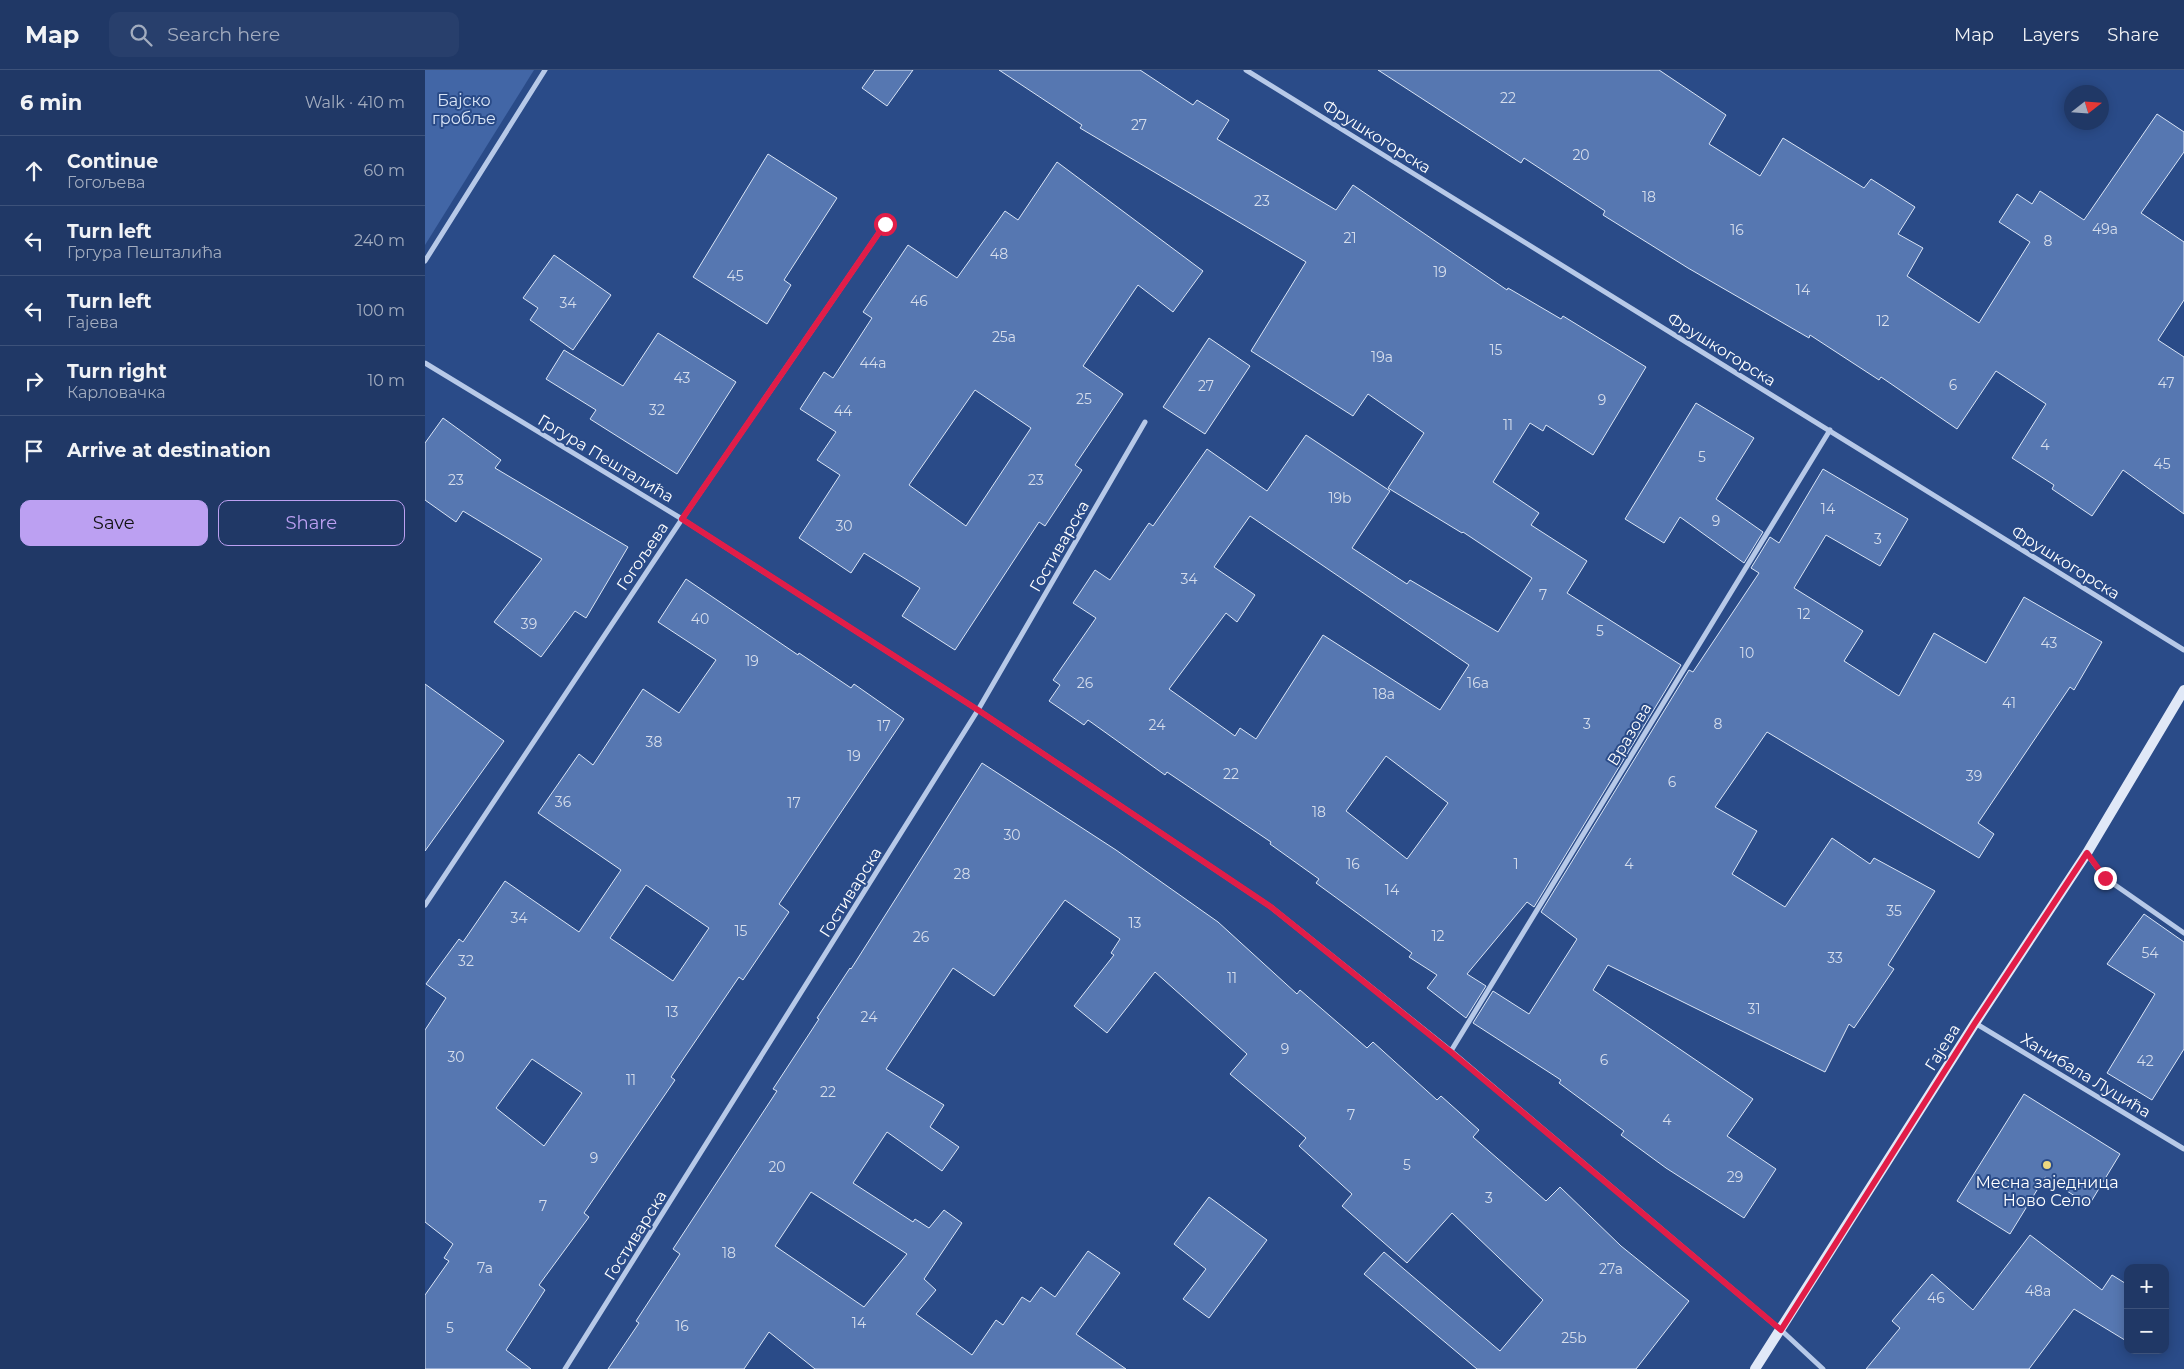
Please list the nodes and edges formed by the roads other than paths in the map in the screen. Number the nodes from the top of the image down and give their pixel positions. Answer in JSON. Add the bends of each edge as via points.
{"nodes":[{"id":1,"x":545,"y":70,"type":"edge"},
{"id":2,"x":1246,"y":70,"type":"edge"},
{"id":3,"x":885,"y":224,"type":"dead end"},
{"id":4,"x":425,"y":261,"type":"edge"},
{"id":5,"x":425,"y":363,"type":"edge"},
{"id":6,"x":1145,"y":422,"type":"dead end"},
{"id":7,"x":1830,"y":430,"type":"junction"},
{"id":8,"x":682,"y":519,"type":"junction"},
{"id":9,"x":2184,"y":650,"type":"edge"},
{"id":10,"x":2184,"y":690,"type":"edge"},
{"id":11,"x":978,"y":710,"type":"junction"},
{"id":12,"x":2087,"y":853,"type":"junction"},
{"id":13,"x":425,"y":905,"type":"edge"},
{"id":14,"x":2184,"y":932,"type":"edge"},
{"id":15,"x":1975,"y":1023,"type":"junction"},
{"id":16,"x":1451,"y":1052,"type":"junction"},
{"id":17,"x":2184,"y":1149,"type":"edge"},
{"id":18,"x":1781,"y":1330,"type":"junction"},
{"id":19,"x":565,"y":1369,"type":"edge"},
{"id":20,"x":1755,"y":1369,"type":"edge"},
{"id":21,"x":1823,"y":1369,"type":"edge"}],
"edges":[{"from":1,"to":4,"type":"street"},
{"from":2,"to":7,"type":"street","name":"Фрушкогорска"},
{"from":3,"to":8,"type":"street","name":"Гогољева"},
{"from":5,"to":8,"type":"street","name":"Гргура Пешталића"},
{"from":6,"to":11,"type":"street","name":"Гостиварска"},
{"from":7,"to":9,"type":"street","name":"Фрушкогорска"},
{"from":7,"to":16,"type":"street","name":"Вразова"},
{"from":8,"to":11,"type":"street","name":"Гргура Пешталића"},
{"from":8,"to":13,"type":"street","name":"Гогољева"},
{"from":10,"to":12,"type":"street","name":"Гајева"},
{"from":11,"to":16,"type":"street","name":"Гргура Пешталића","via":[[1271,907]]},
{"from":11,"to":19,"type":"street","name":"Гостиварска"},
{"from":12,"to":14,"type":"street","via":[[2105,878]]},
{"from":12,"to":15,"type":"street","name":"Гајева"},
{"from":15,"to":17,"type":"street","name":"Ханибала Луцића"},
{"from":15,"to":18,"type":"street","name":"Гајева"},
{"from":16,"to":18,"type":"street","name":"Гргура Пешталића"},
{"from":18,"to":20,"type":"street","name":"Гајева"},
{"from":18,"to":21,"type":"street","name":"Гргура Пешталића"}]}
